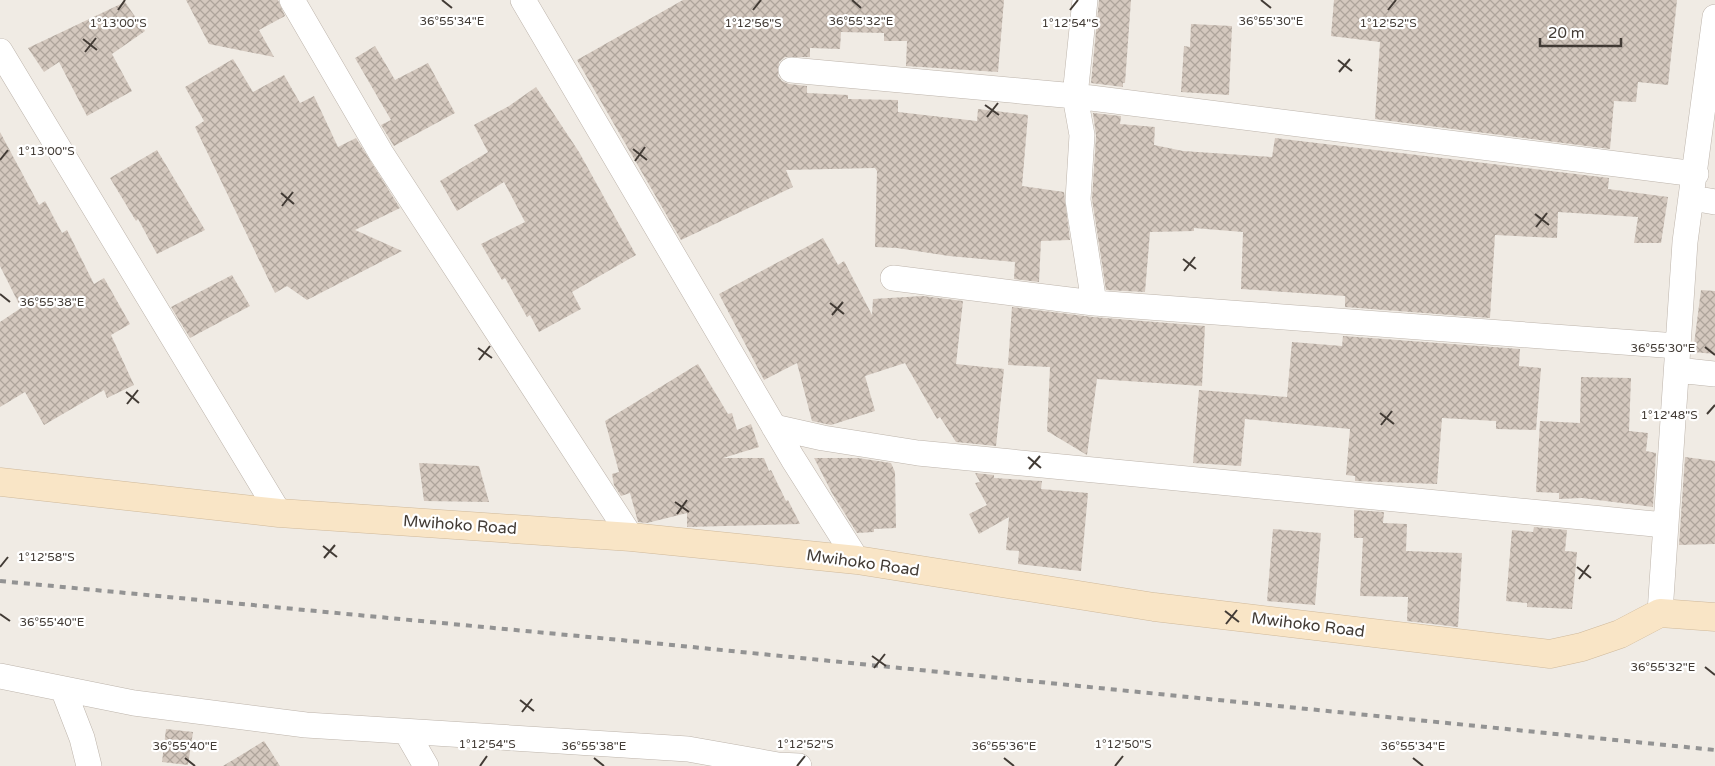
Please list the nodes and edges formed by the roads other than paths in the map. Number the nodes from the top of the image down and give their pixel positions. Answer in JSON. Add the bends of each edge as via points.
{"nodes":[{"id":1,"x":292,"y":0,"type":"edge"},
{"id":2,"x":523,"y":0,"type":"edge"},
{"id":3,"x":1085,"y":0,"type":"edge"},
{"id":4,"x":1715,"y":20,"type":"edge"},
{"id":5,"x":0,"y":51,"type":"edge"},
{"id":6,"x":791,"y":70,"type":"dead end"},
{"id":7,"x":1075,"y":96,"type":"junction"},
{"id":8,"x":1696,"y":174,"type":"junction"},
{"id":9,"x":1704,"y":200,"type":"edge"},
{"id":10,"x":893,"y":278,"type":"dead end"},
{"id":11,"x":1094,"y":304,"type":"junction"},
{"id":12,"x":1677,"y":358,"type":"junction"},
{"id":13,"x":1715,"y":374,"type":"edge"},
{"id":14,"x":774,"y":427,"type":"junction"},
{"id":15,"x":0,"y":482,"type":"edge"},
{"id":16,"x":279,"y":512,"type":"junction"},
{"id":17,"x":1665,"y":525,"type":"junction"},
{"id":18,"x":631,"y":537,"type":"junction"},
{"id":19,"x":857,"y":560,"type":"junction"},
{"id":20,"x":1660,"y":612,"type":"junction"},
{"id":21,"x":1715,"y":617,"type":"edge"},
{"id":22,"x":0,"y":676,"type":"edge"},
{"id":23,"x":63,"y":689,"type":"junction"},
{"id":24,"x":407,"y":733,"type":"junction"},
{"id":25,"x":89,"y":766,"type":"edge"},
{"id":26,"x":426,"y":766,"type":"edge"},
{"id":27,"x":785,"y":766,"type":"edge"}],
"edges":[{"from":1,"to":18,"type":"street","via":[[381,153]]},
{"from":2,"to":14,"type":"street"},
{"from":3,"to":7,"type":"street"},
{"from":4,"to":8,"type":"street"},
{"from":5,"to":16,"type":"street"},
{"from":6,"to":7,"type":"street"},
{"from":7,"to":8,"type":"street"},
{"from":7,"to":11,"type":"street","via":[[1082,136],[1078,200]]},
{"from":8,"to":9,"type":"street"},
{"from":9,"to":12,"type":"street","via":[[1685,242]]},
{"from":10,"to":11,"type":"street"},
{"from":11,"to":12,"type":"street"},
{"from":12,"to":13,"type":"street"},
{"from":12,"to":17,"type":"street"},
{"from":14,"to":17,"type":"street","via":[[918,453]]},
{"from":14,"to":19,"type":"street"},
{"from":15,"to":16,"type":"street","name":"Mwihoko Road"},
{"from":16,"to":18,"type":"street","name":"Mwihoko Road"},
{"from":17,"to":20,"type":"street"},
{"from":18,"to":19,"type":"street","name":"Mwihoko Road"},
{"from":19,"to":20,"type":"street","name":"Mwihoko Road","via":[[1154,607],[1550,654],[1620,634]]},
{"from":20,"to":21,"type":"street"},
{"from":22,"to":23,"type":"street"},
{"from":23,"to":24,"type":"street","via":[[204,714]]},
{"from":23,"to":25,"type":"street"},
{"from":24,"to":26,"type":"street"},
{"from":24,"to":27,"type":"street","via":[[688,749]]}]}
